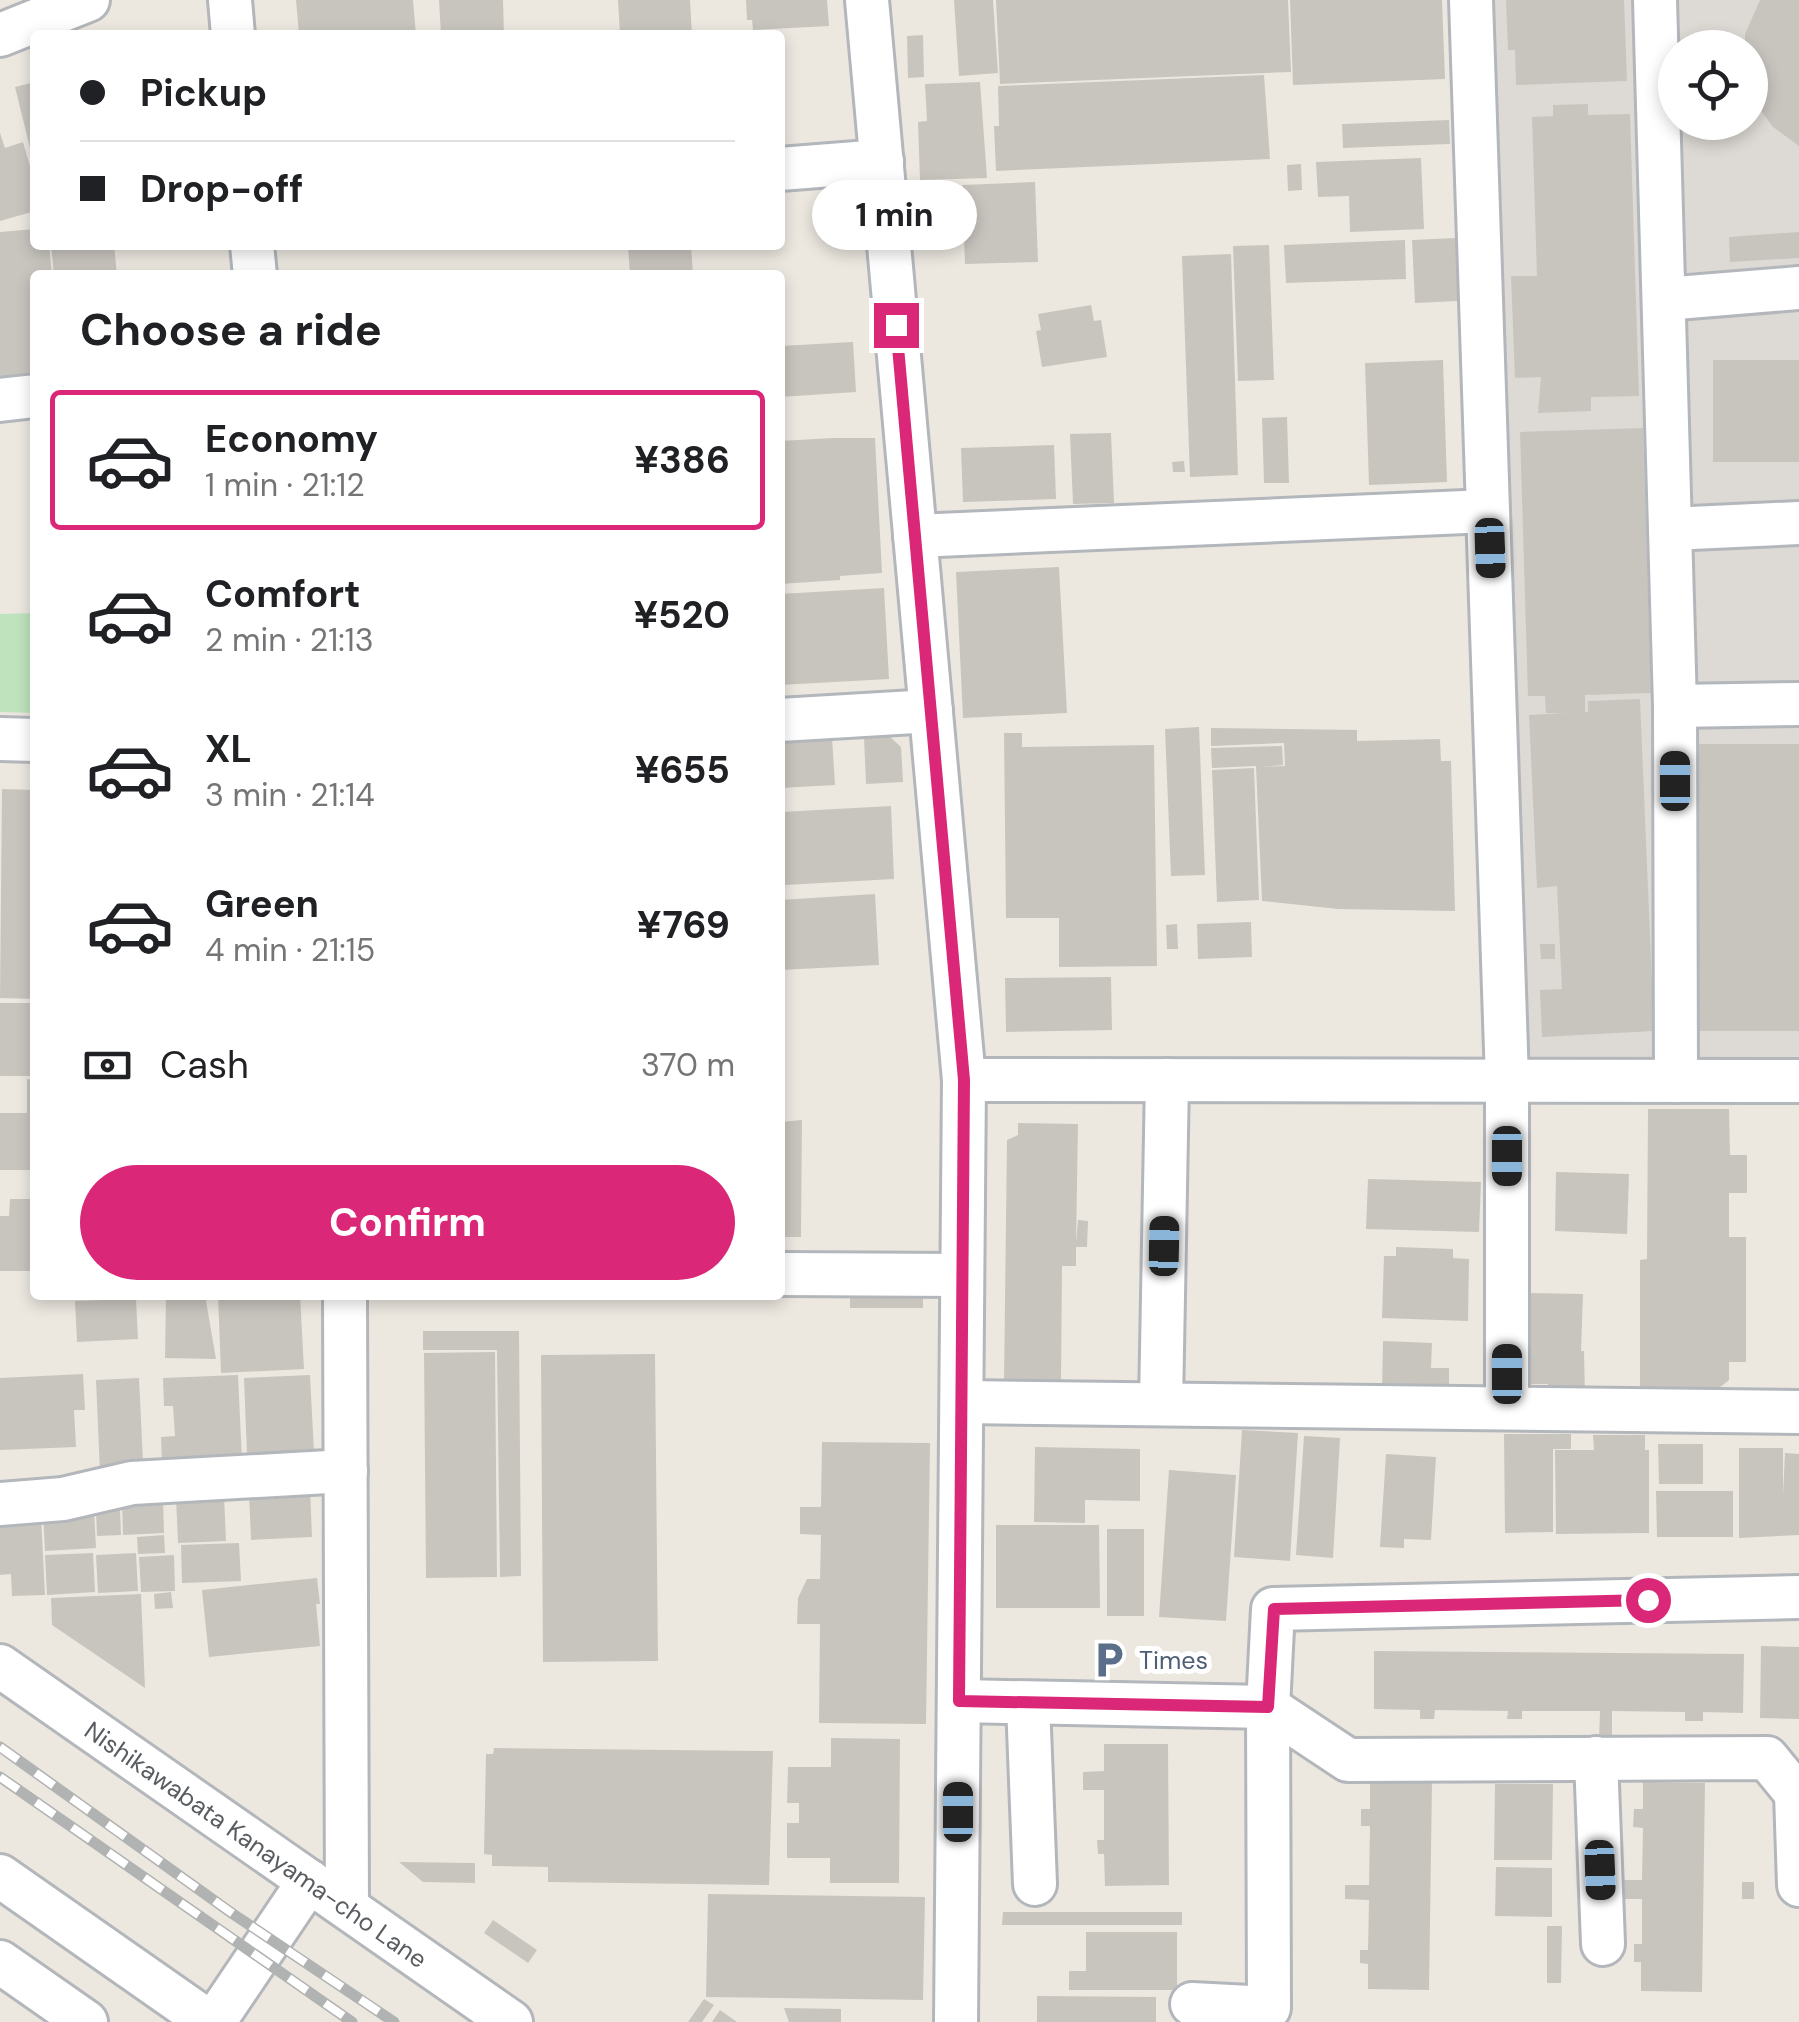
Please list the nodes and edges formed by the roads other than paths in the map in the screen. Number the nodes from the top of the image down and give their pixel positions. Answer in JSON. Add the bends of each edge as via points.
{"nodes":[{"id":1,"x":88,"y":0,"type":"edge"},
{"id":2,"x":230,"y":0,"type":"edge"},
{"id":3,"x":867,"y":0,"type":"edge"},
{"id":4,"x":1471,"y":0,"type":"edge"},
{"id":5,"x":1654,"y":0,"type":"edge"},
{"id":6,"x":233,"y":30,"type":"edge"},
{"id":7,"x":0,"y":35,"type":"edge"},
{"id":8,"x":882,"y":161,"type":"junction"},
{"id":9,"x":785,"y":169,"type":"edge"},
{"id":10,"x":1799,"y":288,"type":"edge"},
{"id":11,"x":1664,"y":299,"type":"junction"},
{"id":12,"x":30,"y":397,"type":"edge"},
{"id":13,"x":0,"y":400,"type":"edge"},
{"id":14,"x":1488,"y":510,"type":"junction"},
{"id":15,"x":1799,"y":523,"type":"edge"},
{"id":16,"x":1670,"y":529,"type":"junction"},
{"id":17,"x":915,"y":536,"type":"junction"},
{"id":18,"x":1799,"y":704,"type":"edge"},
{"id":19,"x":1675,"y":706,"type":"junction"},
{"id":20,"x":931,"y":712,"type":"junction"},
{"id":21,"x":785,"y":720,"type":"edge"},
{"id":22,"x":0,"y":739,"type":"edge"},
{"id":23,"x":30,"y":740,"type":"edge"},
{"id":24,"x":964,"y":1080,"type":"junction"},
{"id":25,"x":1167,"y":1080,"type":"junction"},
{"id":26,"x":1507,"y":1080,"type":"junction"},
{"id":27,"x":1676,"y":1080,"type":"junction"},
{"id":28,"x":1799,"y":1081,"type":"edge"},
{"id":29,"x":785,"y":1274,"type":"edge"},
{"id":30,"x":962,"y":1275,"type":"junction"},
{"id":31,"x":345,"y":1300,"type":"edge"},
{"id":32,"x":962,"y":1402,"type":"junction"},
{"id":33,"x":1161,"y":1404,"type":"junction"},
{"id":34,"x":1507,"y":1408,"type":"junction"},
{"id":35,"x":1799,"y":1412,"type":"edge"},
{"id":36,"x":346,"y":1471,"type":"junction"},
{"id":37,"x":0,"y":1504,"type":"edge"},
{"id":38,"x":1799,"y":1597,"type":"edge"},
{"id":39,"x":0,"y":1666,"type":"edge"},
{"id":40,"x":959,"y":1701,"type":"junction"},
{"id":41,"x":1028,"y":1702,"type":"junction"},
{"id":42,"x":1268,"y":1707,"type":"junction"},
{"id":43,"x":1596,"y":1758,"type":"junction"},
{"id":44,"x":1797,"y":1795,"type":"edge"},
{"id":45,"x":0,"y":1876,"type":"edge"},
{"id":46,"x":308,"y":1880,"type":"junction"},
{"id":47,"x":1035,"y":1884,"type":"dead end"},
{"id":48,"x":1799,"y":1884,"type":"edge"},
{"id":49,"x":347,"y":1907,"type":"junction"},
{"id":50,"x":1603,"y":1944,"type":"dead end"},
{"id":51,"x":0,"y":1962,"type":"edge"},
{"id":52,"x":1192,"y":2004,"type":"dead end"},
{"id":53,"x":86,"y":2022,"type":"edge"},
{"id":54,"x":211,"y":2022,"type":"edge"},
{"id":55,"x":511,"y":2022,"type":"edge"},
{"id":56,"x":956,"y":2022,"type":"edge"}],
"edges":[{"from":1,"to":7,"type":"street"},
{"from":2,"to":6,"type":"street"},
{"from":3,"to":8,"type":"street"},
{"from":4,"to":14,"type":"street"},
{"from":5,"to":11,"type":"street"},
{"from":8,"to":9,"type":"street"},
{"from":8,"to":17,"type":"street"},
{"from":10,"to":11,"type":"street"},
{"from":11,"to":16,"type":"street"},
{"from":12,"to":13,"type":"street"},
{"from":14,"to":17,"type":"street"},
{"from":14,"to":26,"type":"street"},
{"from":15,"to":16,"type":"street"},
{"from":16,"to":19,"type":"street"},
{"from":17,"to":20,"type":"street"},
{"from":18,"to":19,"type":"street"},
{"from":19,"to":27,"type":"street"},
{"from":20,"to":21,"type":"street"},
{"from":20,"to":24,"type":"street"},
{"from":22,"to":23,"type":"street"},
{"from":24,"to":25,"type":"street"},
{"from":24,"to":30,"type":"street"},
{"from":25,"to":26,"type":"street"},
{"from":25,"to":33,"type":"street"},
{"from":26,"to":27,"type":"street"},
{"from":26,"to":34,"type":"street"},
{"from":27,"to":28,"type":"street"},
{"from":29,"to":30,"type":"street"},
{"from":30,"to":32,"type":"street"},
{"from":31,"to":36,"type":"street"},
{"from":32,"to":33,"type":"street"},
{"from":32,"to":40,"type":"street"},
{"from":33,"to":34,"type":"street"},
{"from":34,"to":35,"type":"street"},
{"from":36,"to":37,"type":"street","via":[[132,1483]]},
{"from":36,"to":49,"type":"street"},
{"from":38,"to":42,"type":"street","via":[[1274,1609]]},
{"from":39,"to":46,"type":"street","name":"Nishikawabata Kanayama-cho Lane"},
{"from":40,"to":41,"type":"street"},
{"from":40,"to":56,"type":"street"},
{"from":41,"to":42,"type":"street"},
{"from":41,"to":47,"type":"street"},
{"from":42,"to":43,"type":"street","via":[[1348,1760]]},
{"from":42,"to":52,"type":"street","via":[[1269,2008]]},
{"from":43,"to":44,"type":"street","via":[[1767,1758]]},
{"from":43,"to":50,"type":"street"},
{"from":44,"to":48,"type":"street"},
{"from":45,"to":54,"type":"street"},
{"from":46,"to":49,"type":"street","name":"Nishikawabata Kanayama-cho Lane"},
{"from":46,"to":54,"type":"street"},
{"from":49,"to":55,"type":"street","name":"Nishikawabata Kanayama-cho Lane"},
{"from":51,"to":53,"type":"street"}]}
